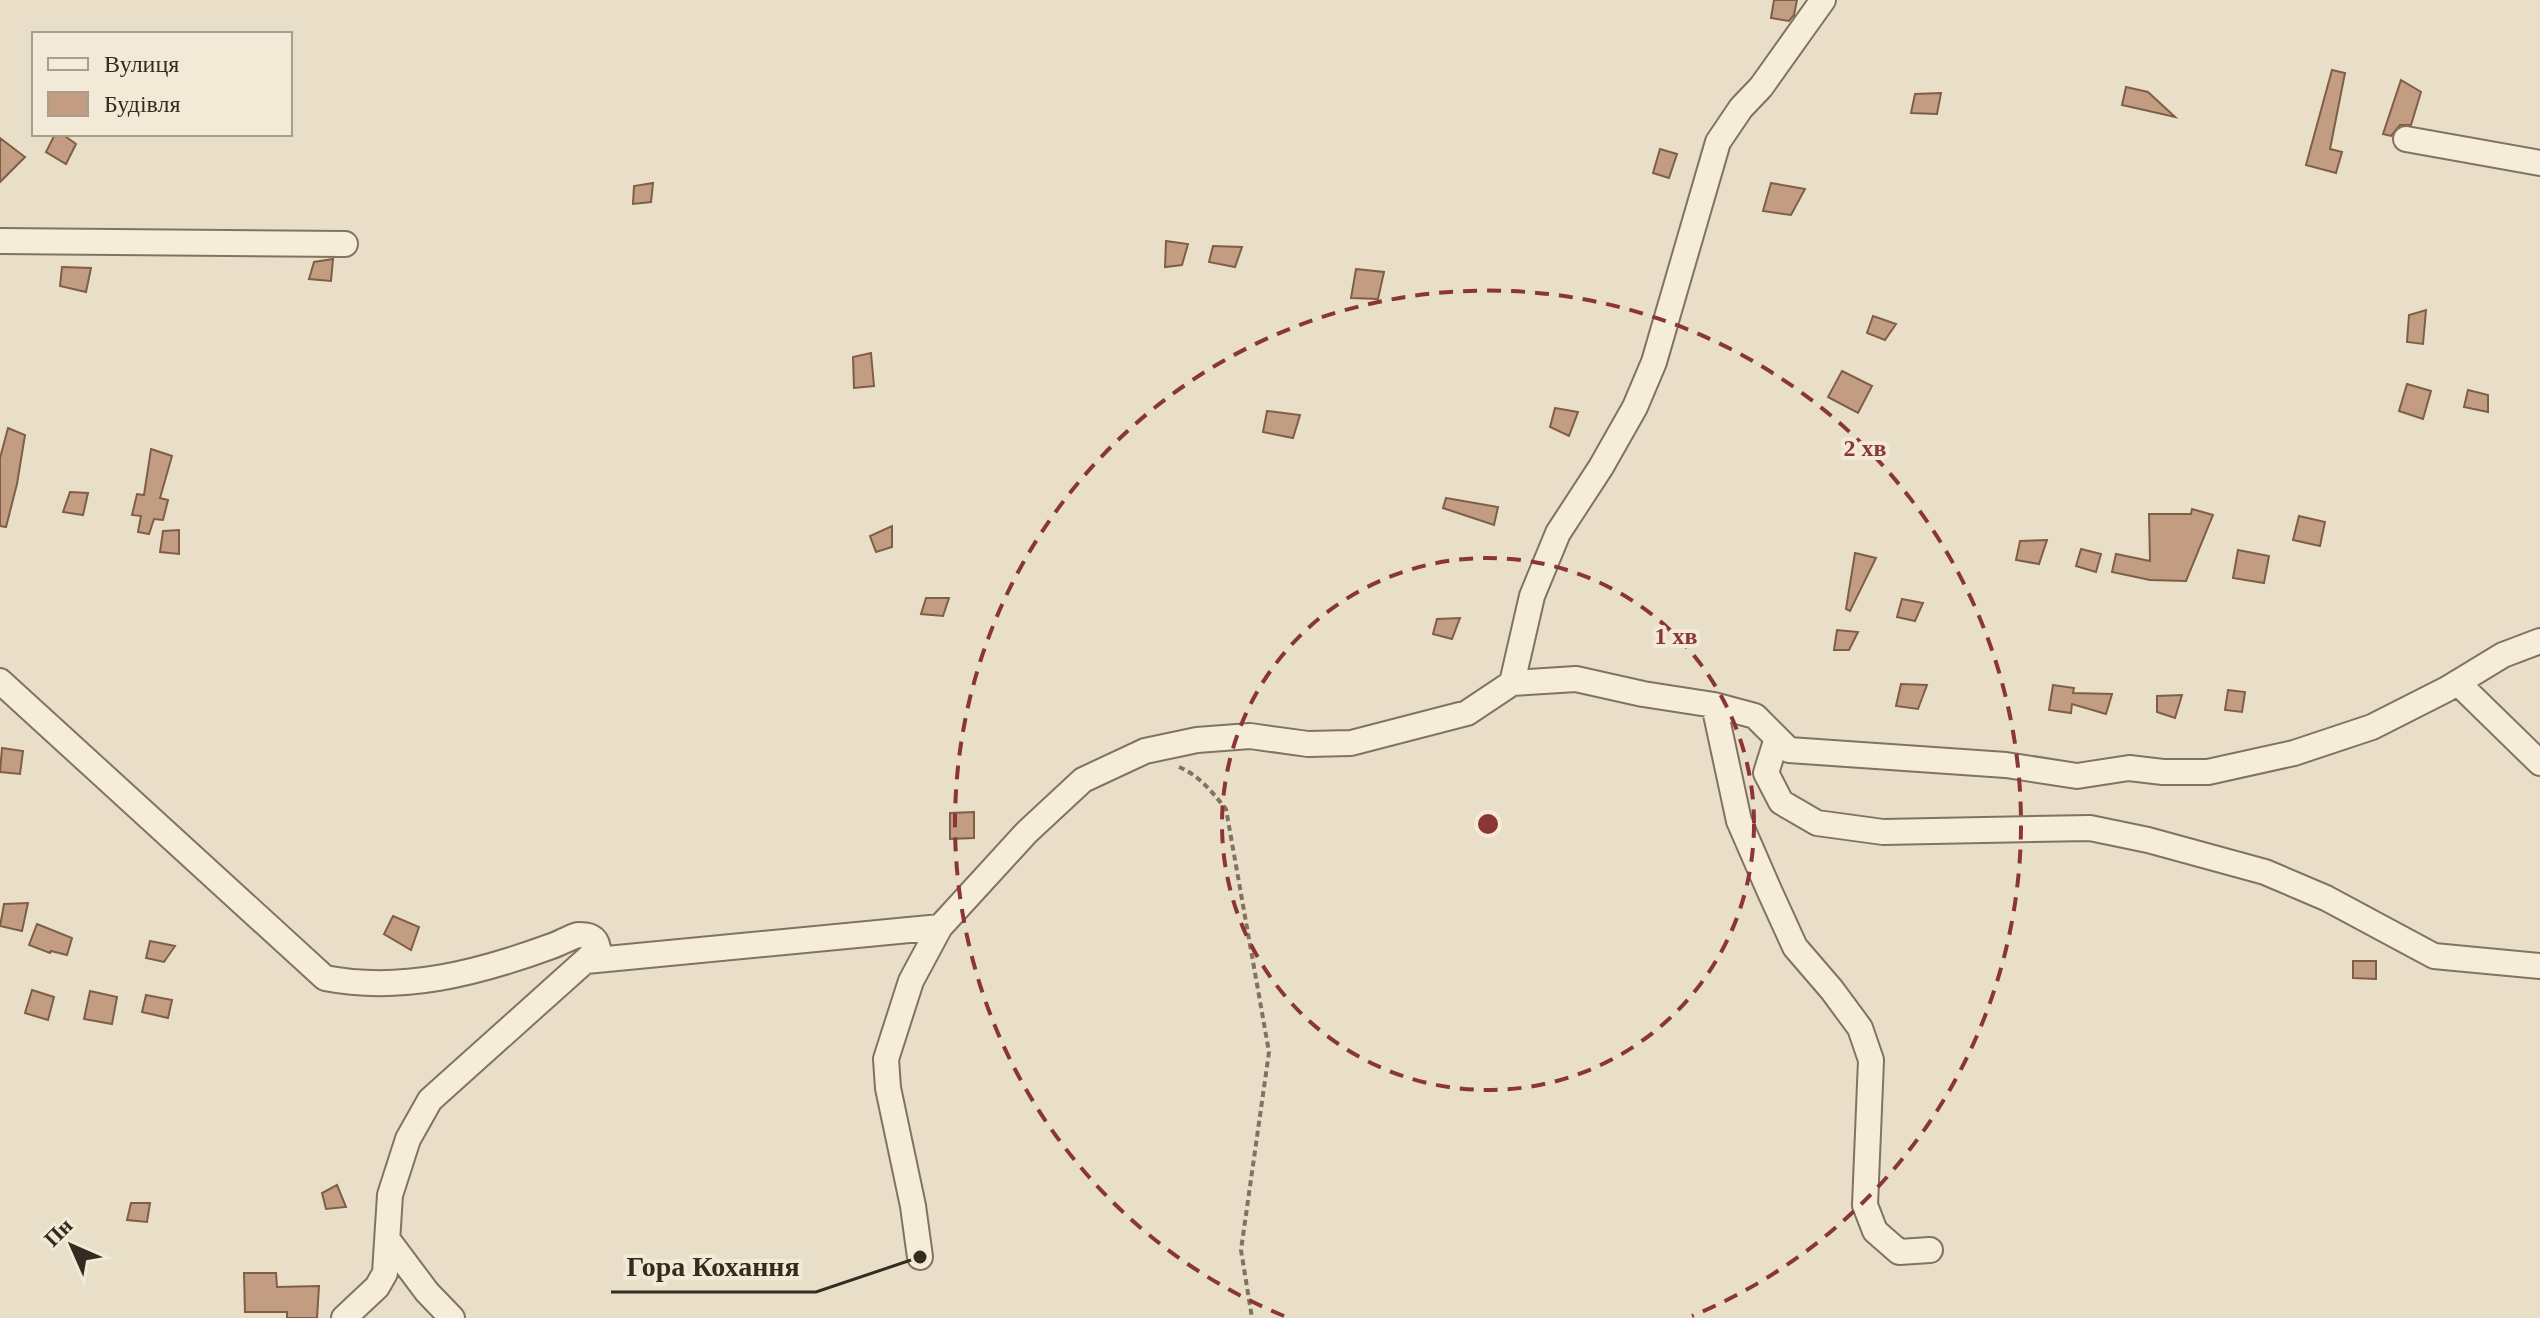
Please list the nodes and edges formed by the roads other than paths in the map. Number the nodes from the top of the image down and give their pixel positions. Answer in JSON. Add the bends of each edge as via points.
{"nodes":[{"id":1,"x":1823,"y":0,"type":"edge"},
{"id":2,"x":2406,"y":139,"type":"dead end"},
{"id":3,"x":2540,"y":163,"type":"edge"},
{"id":4,"x":0,"y":241,"type":"edge"},
{"id":5,"x":345,"y":244,"type":"dead end"},
{"id":6,"x":2540,"y":641,"type":"edge"},
{"id":7,"x":0,"y":681,"type":"edge"},
{"id":8,"x":1512,"y":683,"type":"junction"},
{"id":9,"x":2458,"y":683,"type":"junction"},
{"id":10,"x":1714,"y":705,"type":"junction"},
{"id":11,"x":1777,"y":738,"type":"junction"},
{"id":12,"x":2540,"y":763,"type":"edge"},
{"id":13,"x":940,"y":927,"type":"junction"},
{"id":14,"x":590,"y":957,"type":"junction"},
{"id":15,"x":2540,"y":966,"type":"edge"},
{"id":16,"x":388,"y":1240,"type":"junction"},
{"id":17,"x":1930,"y":1250,"type":"dead end"},
{"id":18,"x":920,"y":1257,"type":"dead end"},
{"id":19,"x":344,"y":1318,"type":"edge"},
{"id":20,"x":452,"y":1318,"type":"edge"}],
"edges":[{"from":1,"to":8,"type":"street","via":[[1718,142],[1654,362],[1628,419],[1558,533],[1532,596]]},
{"from":2,"to":3,"type":"street"},
{"from":4,"to":5,"type":"street"},
{"from":6,"to":9,"type":"street","via":[[2503,655]]},
{"from":7,"to":14,"type":"street","via":[[325,978],[389,985],[438,978],[496,965],[578,935],[597,944]]},
{"from":8,"to":10,"type":"street","via":[[1576,679]]},
{"from":8,"to":13,"type":"street","via":[[1467,713],[1351,743],[1250,736],[1197,740],[1139,754],[1083,780]]},
{"from":9,"to":11,"type":"street","via":[[2372,727],[2294,753],[2208,772],[2129,768],[2077,776],[2006,765],[1789,750]]},
{"from":9,"to":12,"type":"street"},
{"from":10,"to":11,"type":"street","via":[[1755,716]]},
{"from":10,"to":17,"type":"street","via":[[1739,821],[1769,890],[1795,947],[1860,1028],[1871,1060],[1865,1205],[1875,1231],[1899,1252]]},
{"from":11,"to":15,"type":"street","via":[[1766,773],[1781,802],[1817,823],[1883,832],[2090,828],[2265,872],[2434,956]]},
{"from":13,"to":14,"type":"street"},
{"from":13,"to":18,"type":"street","via":[[911,981],[886,1059]]},
{"from":14,"to":16,"type":"street","via":[[430,1100],[408,1139],[390,1195]]},
{"from":16,"to":19,"type":"street","via":[[385,1273]]},
{"from":16,"to":20,"type":"street"}]}
